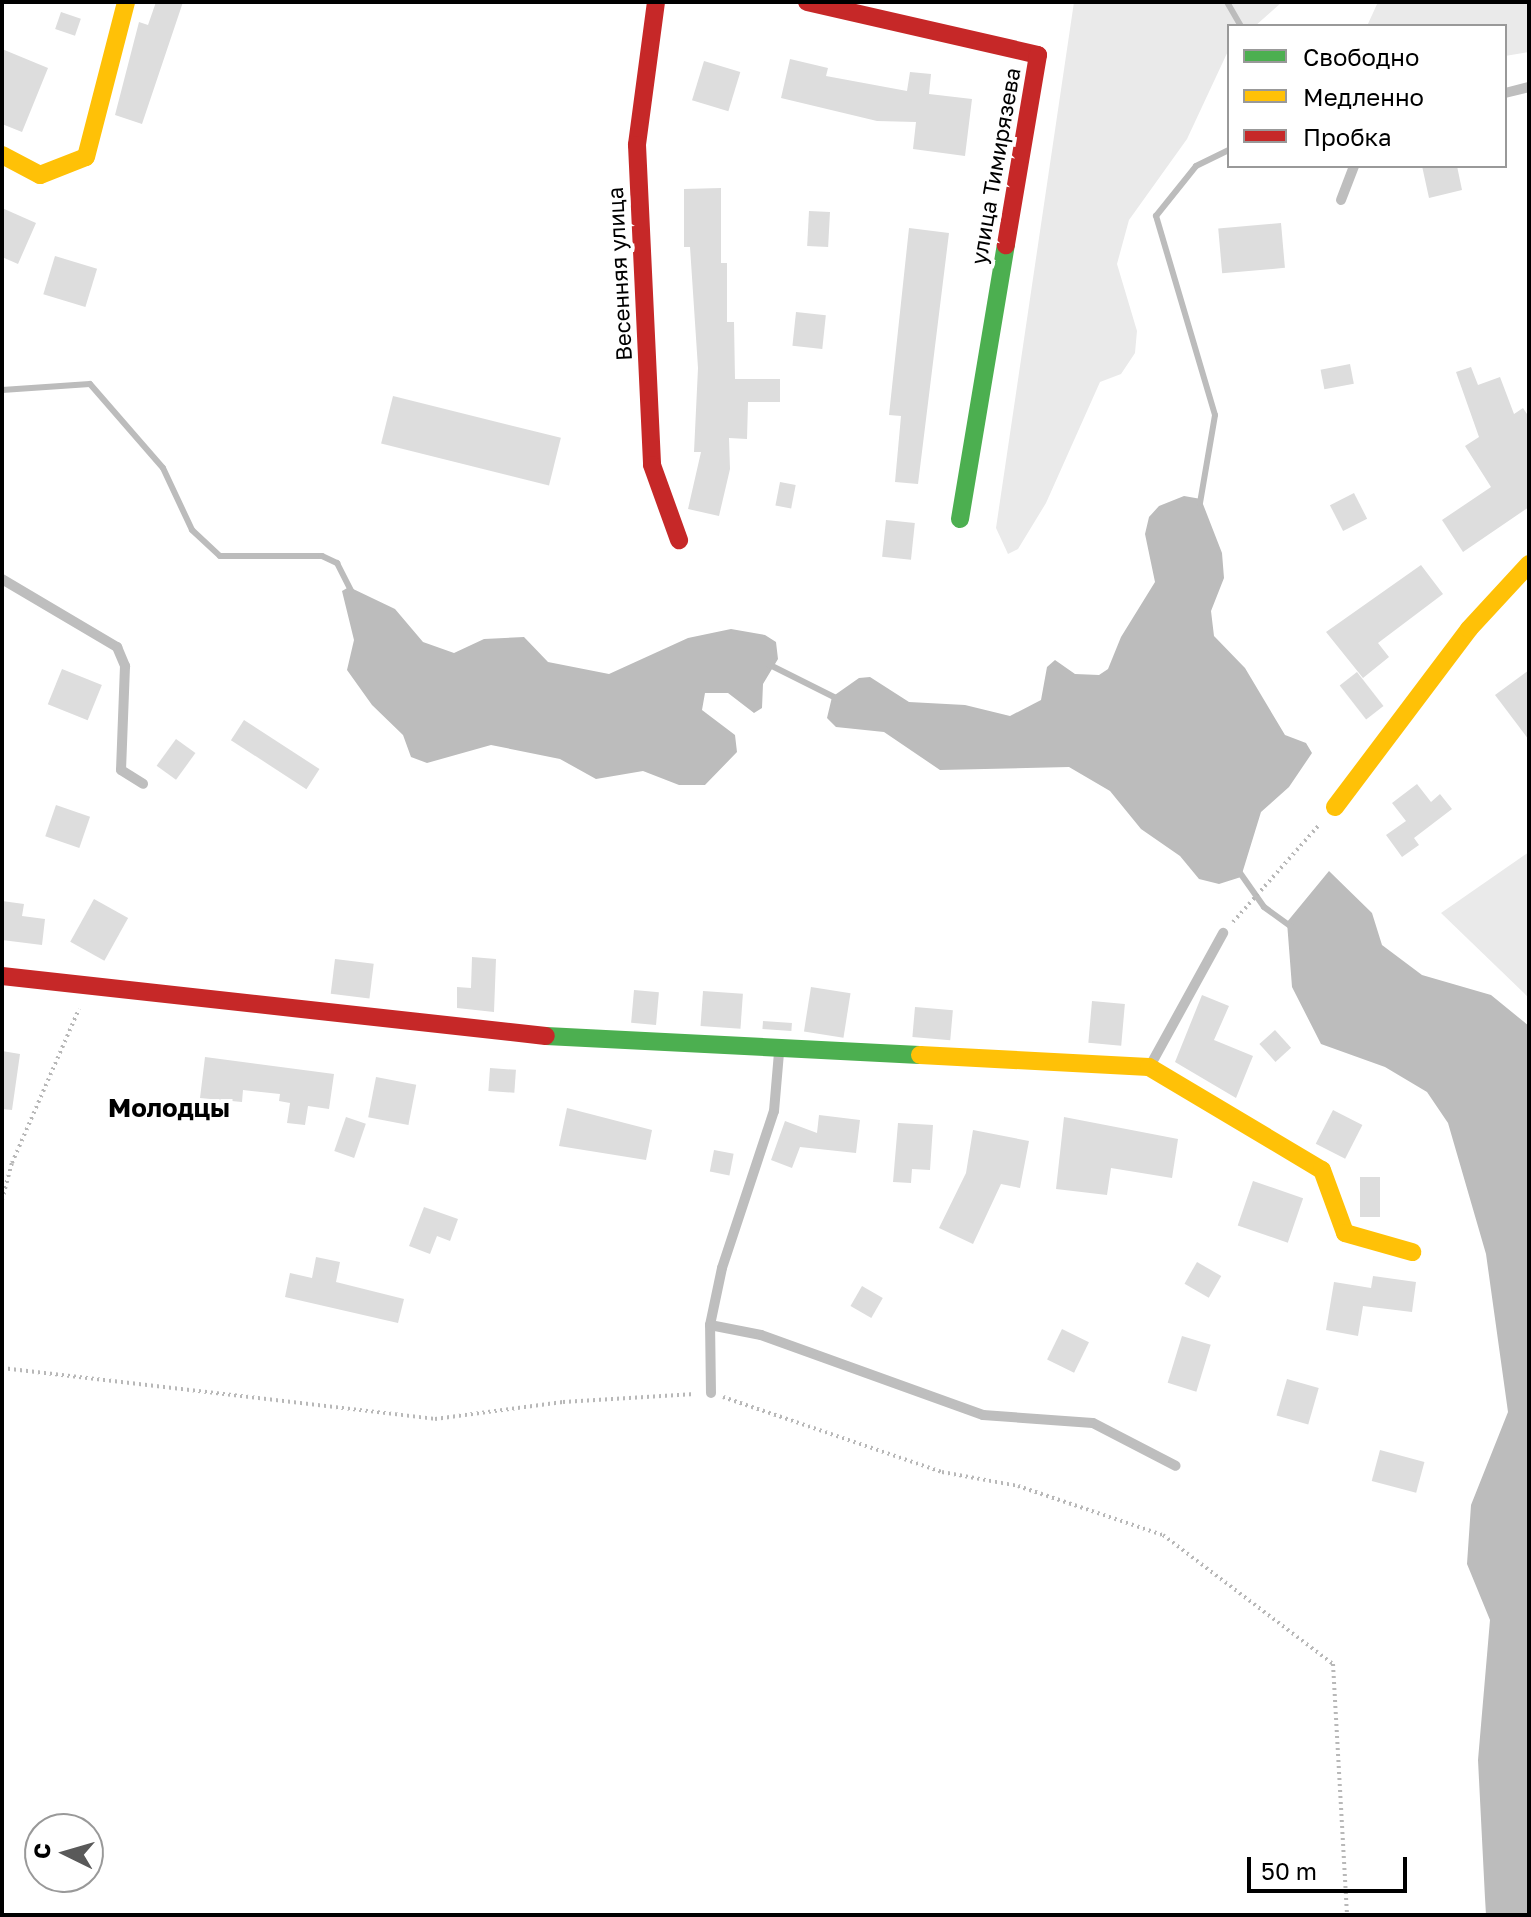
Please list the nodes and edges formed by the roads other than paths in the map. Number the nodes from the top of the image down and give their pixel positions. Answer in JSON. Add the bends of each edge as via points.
{"nodes":[{"id":1,"x":126,"y":2,"type":"edge"},
{"id":2,"x":656,"y":2,"type":"edge"},
{"id":3,"x":807,"y":2,"type":"edge"},
{"id":4,"x":1529,"y":87,"type":"edge"},
{"id":5,"x":1507,"y":92,"type":"edge"},
{"id":6,"x":2,"y":155,"type":"edge"},
{"id":7,"x":1353,"y":168,"type":"edge"},
{"id":8,"x":1341,"y":200,"type":"dead end"},
{"id":9,"x":960,"y":519,"type":"dead end"},
{"id":10,"x":679,"y":540,"type":"dead end"},
{"id":11,"x":1529,"y":564,"type":"edge"},
{"id":12,"x":2,"y":579,"type":"edge"},
{"id":13,"x":143,"y":784,"type":"dead end"},
{"id":14,"x":1335,"y":807,"type":"road end"},
{"id":15,"x":1223,"y":933,"type":"dead end"},
{"id":16,"x":2,"y":976,"type":"edge"},
{"id":17,"x":779,"y":1050,"type":"junction"},
{"id":18,"x":1149,"y":1067,"type":"junction"},
{"id":19,"x":1412,"y":1252,"type":"dead end"},
{"id":20,"x":710,"y":1325,"type":"junction"},
{"id":21,"x":711,"y":1393,"type":"road end"},
{"id":22,"x":1176,"y":1466,"type":"dead end"}],
"edges":[{"from":1,"to":6,"type":"street","via":[[86,157],[40,175]]},
{"from":2,"to":10,"type":"street","name":"Весенняя улица","via":[[637,145],[652,465]]},
{"from":3,"to":9,"type":"street","name":"улица Тимирязева","via":[[1038,55]]},
{"from":4,"to":5,"type":"lane"},
{"from":7,"to":8,"type":"lane"},
{"from":11,"to":14,"type":"street","via":[[1469,629]]},
{"from":12,"to":13,"type":"lane","via":[[117,647],[125,666],[121,770]]},
{"from":15,"to":18,"type":"lane"},
{"from":16,"to":17,"type":"street","via":[[558,1037]]},
{"from":17,"to":18,"type":"street"},
{"from":17,"to":20,"type":"lane","via":[[774,1111],[722,1268]]},
{"from":18,"to":19,"type":"street","via":[[1322,1170],[1345,1233]]},
{"from":20,"to":21,"type":"lane"},
{"from":20,"to":22,"type":"lane","via":[[761,1335],[983,1415],[1093,1423]]}]}
